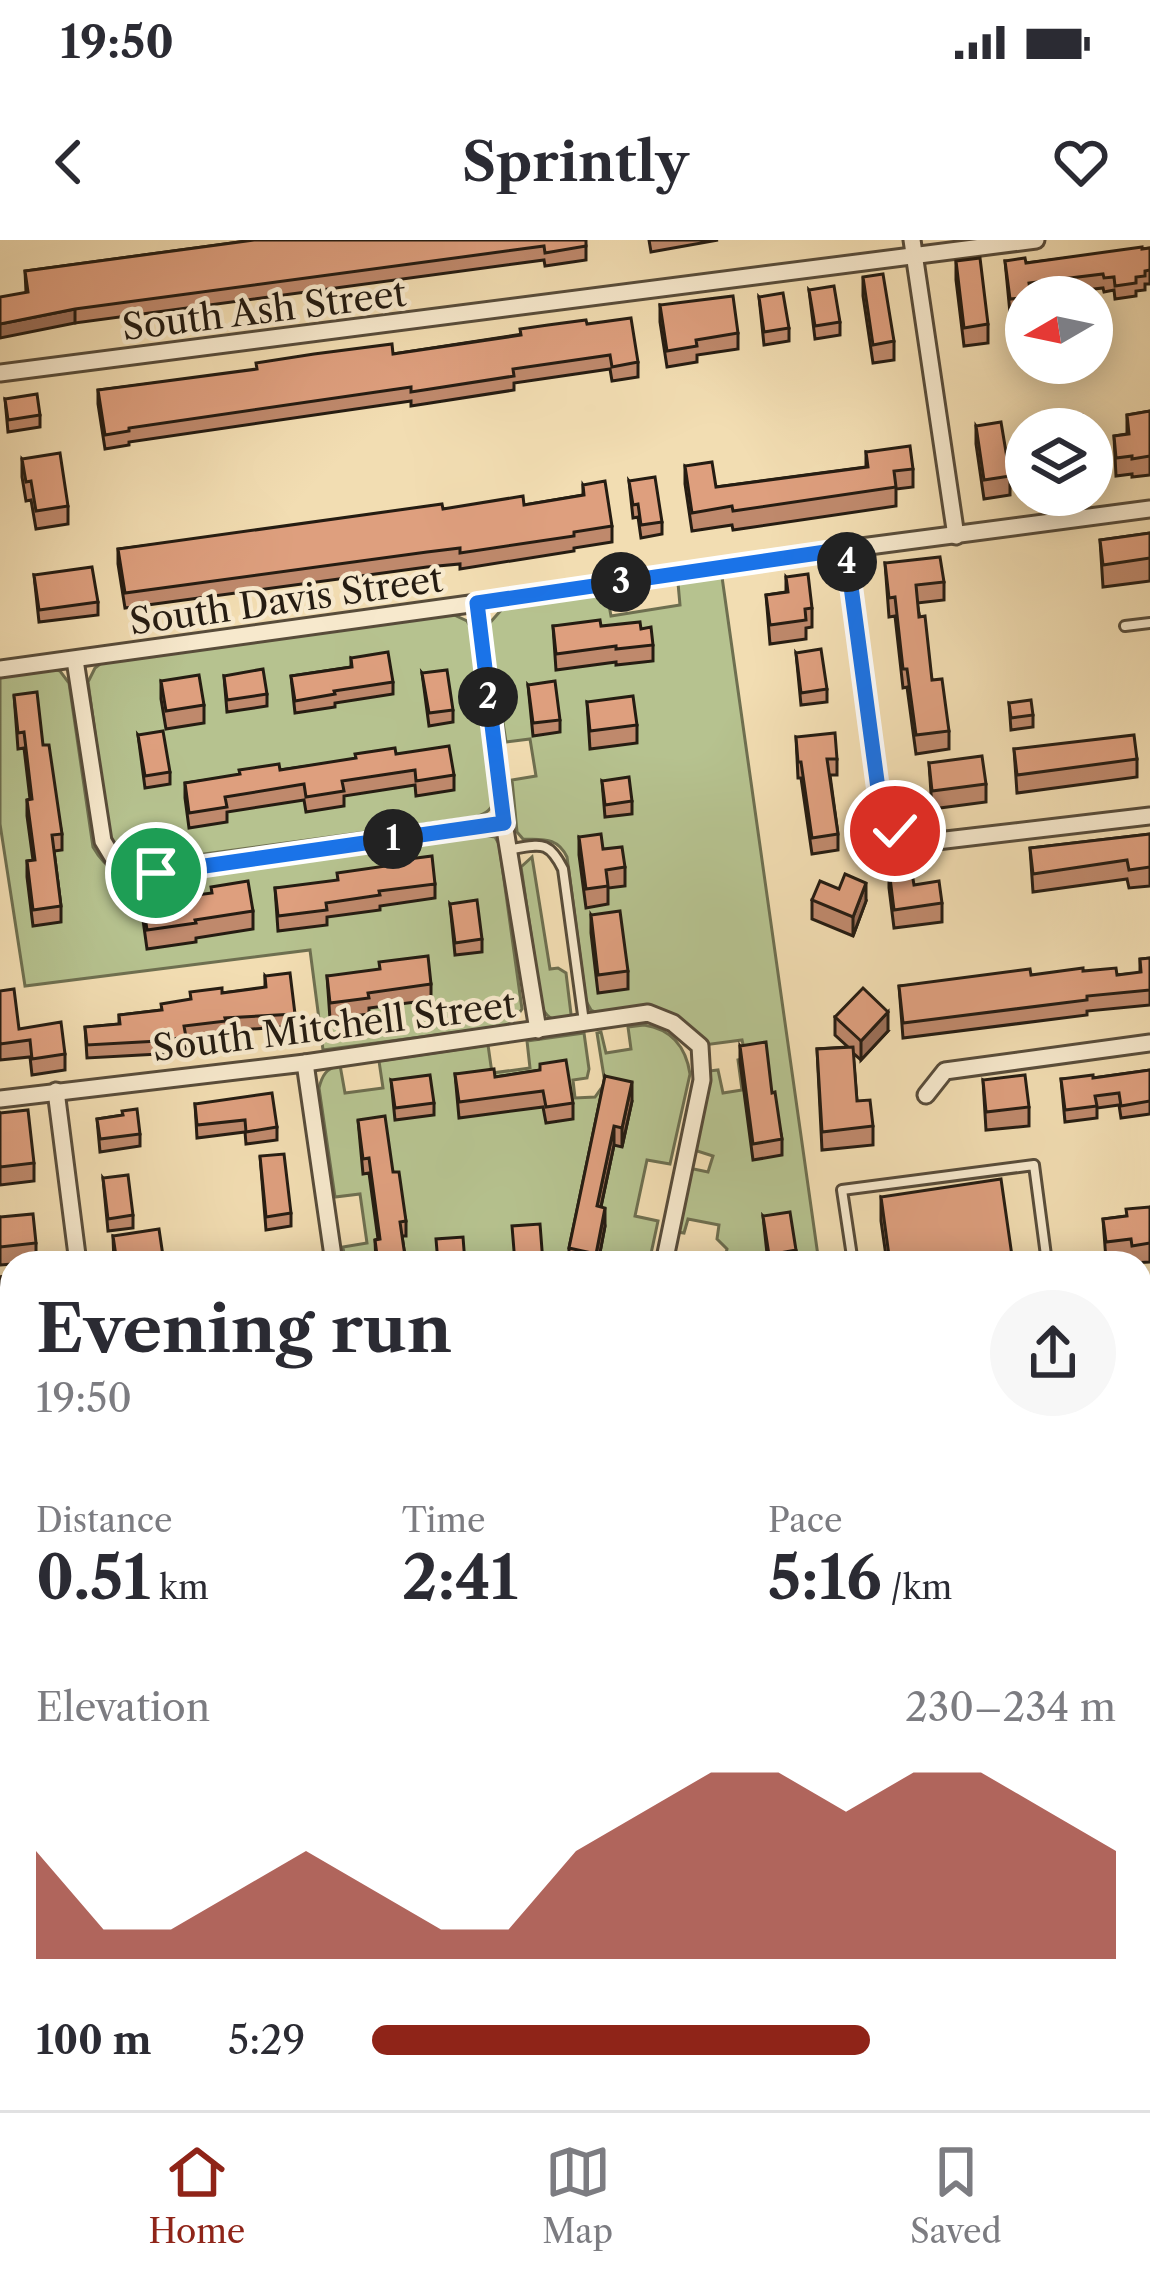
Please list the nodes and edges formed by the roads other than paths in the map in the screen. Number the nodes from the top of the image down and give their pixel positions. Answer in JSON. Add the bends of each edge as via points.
{"nodes":[{"id":1,"x":1036,"y":240,"type":"edge"},
{"id":2,"x":913,"y":248,"type":"edge"},
{"id":3,"x":0,"y":373,"type":"edge"},
{"id":4,"x":1150,"y":509,"type":"edge"},
{"id":5,"x":956,"y":536,"type":"junction"},
{"id":6,"x":846,"y":549,"type":"junction"},
{"id":7,"x":477,"y":603,"type":"junction"},
{"id":8,"x":1150,"y":623,"type":"edge"},
{"id":9,"x":1125,"y":626,"type":"dead end"},
{"id":10,"x":74,"y":660,"type":"junction"},
{"id":11,"x":0,"y":669,"type":"edge"},
{"id":12,"x":1150,"y":816,"type":"edge"},
{"id":13,"x":504,"y":823,"type":"junction"},
{"id":14,"x":508,"y":850,"type":"junction"},
{"id":15,"x":584,"y":1023,"type":"junction"},
{"id":16,"x":538,"y":1030,"type":"junction"},
{"id":17,"x":1150,"y":1042,"type":"edge"},
{"id":18,"x":305,"y":1063,"type":"junction"},
{"id":19,"x":56,"y":1091,"type":"junction"},
{"id":20,"x":926,"y":1094,"type":"dead end"},
{"id":21,"x":0,"y":1099,"type":"edge"},
{"id":22,"x":76,"y":1251,"type":"edge"},
{"id":23,"x":332,"y":1251,"type":"edge"},
{"id":24,"x":666,"y":1251,"type":"edge"},
{"id":25,"x":851,"y":1251,"type":"edge"},
{"id":26,"x":1045,"y":1251,"type":"edge"}],
"edges":[{"from":1,"to":2,"type":"street","name":"South Ash Street"},
{"from":2,"to":3,"type":"street","name":"South Ash Street"},
{"from":2,"to":5,"type":"street"},
{"from":4,"to":5,"type":"street","name":"South Davis Street"},
{"from":5,"to":6,"type":"street","name":"South Davis Street"},
{"from":6,"to":7,"type":"street","name":"South Davis Street"},
{"from":6,"to":12,"type":"street","via":[[879,796],[895,831],[920,843]]},
{"from":7,"to":10,"type":"street","name":"South Davis Street"},
{"from":7,"to":13,"type":"street"},
{"from":8,"to":9,"type":"lane"},
{"from":10,"to":11,"type":"street","name":"South Davis Street"},
{"from":10,"to":13,"type":"street","via":[[103,841],[118,866],[156,873]]},
{"from":13,"to":14,"type":"street"},
{"from":14,"to":15,"type":"lane","via":[[540,845],[563,869]]},
{"from":14,"to":16,"type":"street"},
{"from":15,"to":16,"type":"street","name":"South Mitchell Street"},
{"from":15,"to":24,"type":"street","name":"South Mitchell Street","via":[[648,1013],[700,1046],[702,1080]]},
{"from":16,"to":18,"type":"street","name":"South Mitchell Street"},
{"from":17,"to":20,"type":"street","via":[[945,1071]]},
{"from":18,"to":19,"type":"street","name":"South Mitchell Street"},
{"from":18,"to":23,"type":"street"},
{"from":19,"to":21,"type":"street","name":"South Mitchell Street"},
{"from":19,"to":22,"type":"street"},
{"from":25,"to":26,"type":"lane","via":[[842,1190],[1034,1165]]}]}
